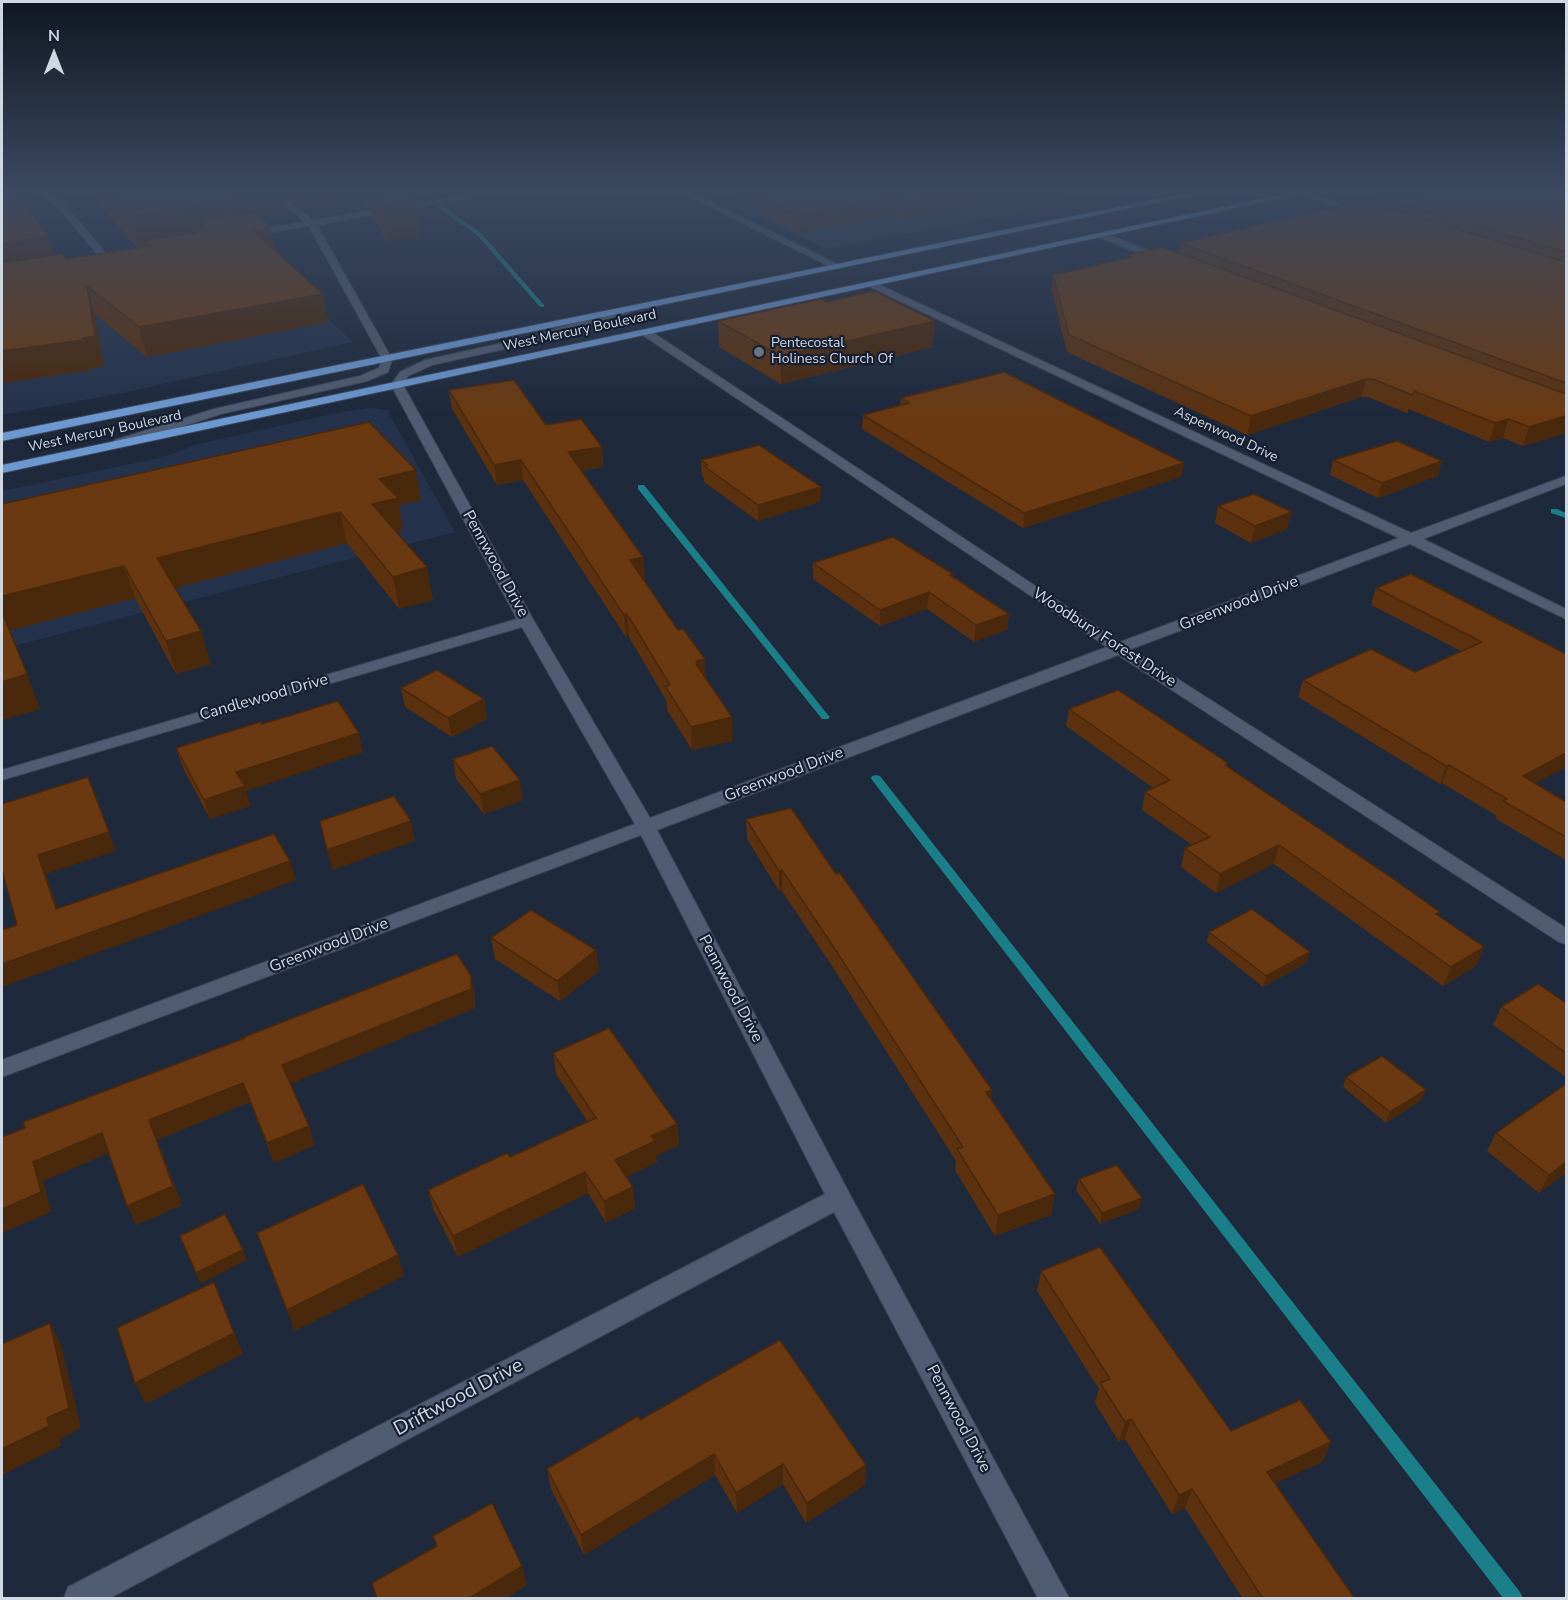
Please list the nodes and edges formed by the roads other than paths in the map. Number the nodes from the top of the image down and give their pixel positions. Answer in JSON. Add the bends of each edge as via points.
{"nodes":[{"id":1,"x":334,"y":267,"type":"edge"},
{"id":2,"x":838,"y":267,"type":"edge"},
{"id":3,"x":952,"y":267,"type":"edge"},
{"id":4,"x":871,"y":284,"type":"junction"},
{"id":5,"x":626,"y":310,"type":"junction"},
{"id":6,"x":645,"y":332,"type":"junction"},
{"id":7,"x":387,"y":358,"type":"junction"},
{"id":8,"x":397,"y":385,"type":"junction"},
{"id":9,"x":2,"y":437,"type":"edge"},
{"id":10,"x":109,"y":446,"type":"junction"},
{"id":11,"x":2,"y":469,"type":"edge"},
{"id":12,"x":1566,"y":480,"type":"edge"},
{"id":13,"x":1412,"y":539,"type":"junction"},
{"id":14,"x":1566,"y":615,"type":"edge"},
{"id":15,"x":526,"y":621,"type":"junction"},
{"id":16,"x":1120,"y":649,"type":"junction"},
{"id":17,"x":2,"y":776,"type":"edge"},
{"id":18,"x":645,"y":827,"type":"junction"},
{"id":19,"x":1566,"y":937,"type":"edge"},
{"id":20,"x":2,"y":1069,"type":"edge"},
{"id":21,"x":840,"y":1198,"type":"junction"},
{"id":22,"x":79,"y":1599,"type":"edge"},
{"id":23,"x":1054,"y":1599,"type":"edge"}],
"edges":[{"from":1,"to":7,"type":"street"},
{"from":2,"to":5,"type":"highway","name":"West Mercury Boulevard"},
{"from":3,"to":4,"type":"highway","name":"West Mercury Boulevard"},
{"from":4,"to":6,"type":"highway","name":"West Mercury Boulevard"},
{"from":4,"to":13,"type":"street","name":"Aspenwood Drive"},
{"from":5,"to":7,"type":"highway","name":"West Mercury Boulevard"},
{"from":5,"to":8,"type":"street","via":[[532,340],[429,362],[404,374]]},
{"from":6,"to":8,"type":"highway","name":"West Mercury Boulevard"},
{"from":6,"to":16,"type":"street","name":"Woodbury Forest Drive"},
{"from":7,"to":9,"type":"highway","name":"West Mercury Boulevard"},
{"from":7,"to":10,"type":"street","via":[[384,370],[371,377],[218,411]]},
{"from":8,"to":10,"type":"highway","name":"West Mercury Boulevard"},
{"from":8,"to":15,"type":"street","name":"Pennwood Drive"},
{"from":10,"to":11,"type":"highway","name":"West Mercury Boulevard"},
{"from":12,"to":13,"type":"street","name":"Greenwood Drive"},
{"from":13,"to":14,"type":"street","name":"Aspenwood Drive"},
{"from":13,"to":16,"type":"street","name":"Greenwood Drive"},
{"from":15,"to":17,"type":"street","name":"Candlewood Drive"},
{"from":15,"to":18,"type":"street","name":"Pennwood Drive"},
{"from":16,"to":18,"type":"street","name":"Greenwood Drive"},
{"from":16,"to":19,"type":"street","name":"Woodbury Forest Drive"},
{"from":18,"to":20,"type":"street","name":"Greenwood Drive"},
{"from":18,"to":21,"type":"street","name":"Pennwood Drive"},
{"from":21,"to":22,"type":"street","name":"Driftwood Drive"},
{"from":21,"to":23,"type":"street","name":"Pennwood Drive"}]}
